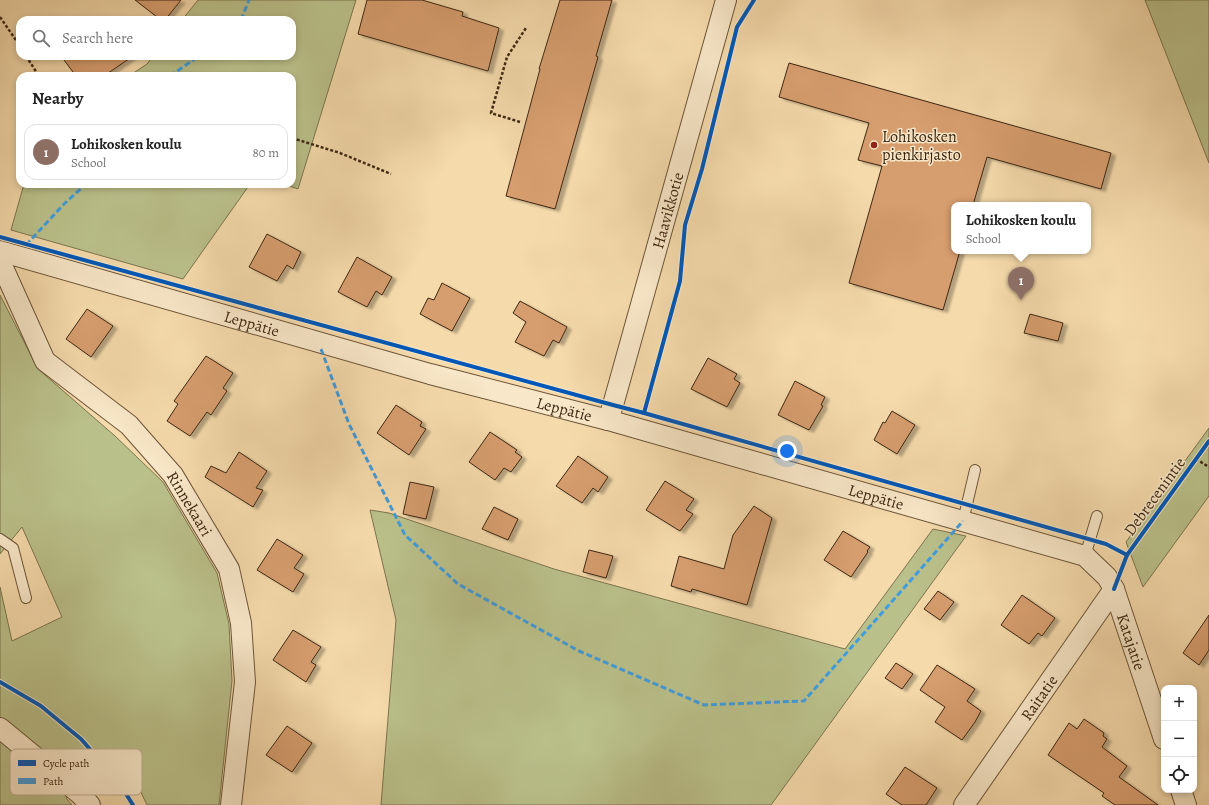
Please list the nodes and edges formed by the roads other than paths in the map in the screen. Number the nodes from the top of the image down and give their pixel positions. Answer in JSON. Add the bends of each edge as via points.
{"nodes":[{"id":1,"x":726,"y":0,"type":"edge"},
{"id":2,"x":0,"y":251,"type":"edge"},
{"id":3,"x":0,"y":261,"type":"edge"},
{"id":4,"x":608,"y":420,"type":"junction"},
{"id":5,"x":975,"y":470,"type":"dead end"},
{"id":6,"x":1097,"y":516,"type":"dead end"},
{"id":7,"x":962,"y":521,"type":"junction"},
{"id":8,"x":0,"y":539,"type":"edge"},
{"id":9,"x":1085,"y":556,"type":"junction"},
{"id":10,"x":1114,"y":589,"type":"junction"},
{"id":11,"x":26,"y":598,"type":"dead end"},
{"id":12,"x":0,"y":728,"type":"edge"},
{"id":13,"x":1161,"y":730,"type":"edge"},
{"id":14,"x":25,"y":749,"type":"edge"},
{"id":15,"x":1182,"y":793,"type":"edge"},
{"id":16,"x":81,"y":795,"type":"edge"},
{"id":17,"x":90,"y":805,"type":"edge"},
{"id":18,"x":231,"y":805,"type":"edge"},
{"id":19,"x":964,"y":805,"type":"edge"},
{"id":20,"x":1186,"y":805,"type":"edge"}],
"edges":[{"from":1,"to":4,"type":"street","name":"Haavikkotie"},
{"from":2,"to":4,"type":"street","name":"Leppätie","via":[[430,374]]},
{"from":3,"to":18,"type":"street","name":"Rinnekaari","via":[[46,361],[128,425],[173,475],[228,568],[241,623],[245,682]]},
{"from":4,"to":7,"type":"street","name":"Leppätie"},
{"from":5,"to":7,"type":"lane"},
{"from":6,"to":9,"type":"lane"},
{"from":7,"to":9,"type":"street","name":"Leppätie"},
{"from":8,"to":11,"type":"lane","via":[[13,548]]},
{"from":9,"to":10,"type":"street","name":"Leppätie","via":[[1107,577]]},
{"from":10,"to":13,"type":"street","name":"Katajatie"},
{"from":10,"to":19,"type":"street","name":"Raitatie"},
{"from":12,"to":14,"type":"street"},
{"from":15,"to":20,"type":"street"},
{"from":16,"to":17,"type":"street"}]}
